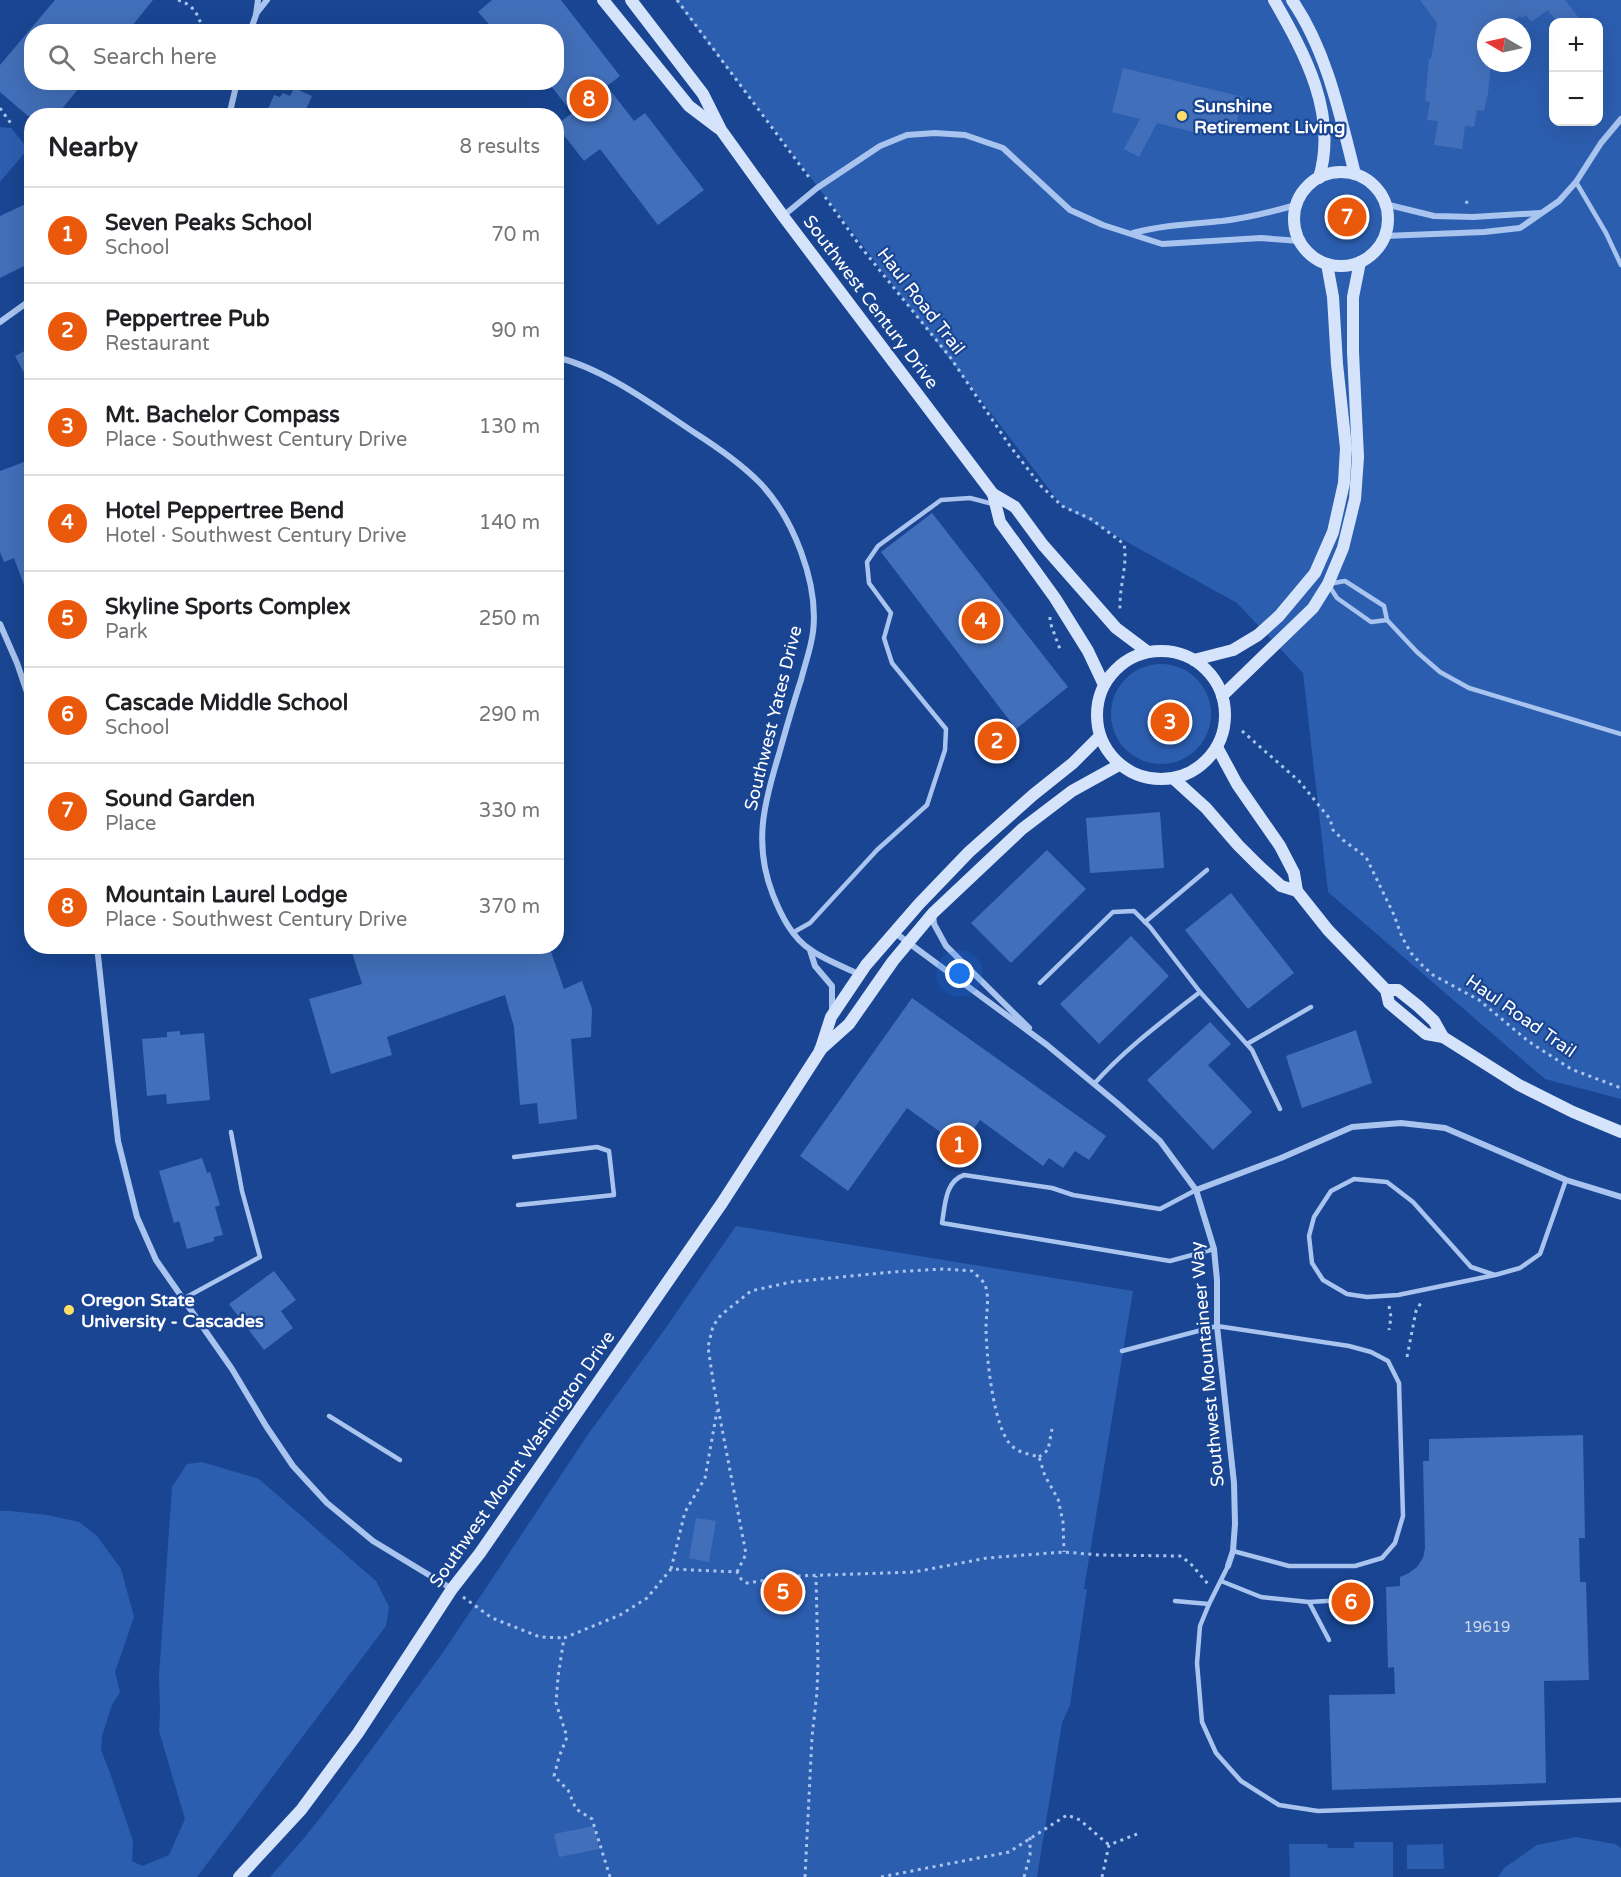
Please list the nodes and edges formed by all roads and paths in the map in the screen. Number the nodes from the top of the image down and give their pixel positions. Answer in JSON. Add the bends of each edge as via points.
{"nodes":[{"id":1,"x":178,"y":0,"type":"edge"},
{"id":2,"x":258,"y":0,"type":"edge"},
{"id":3,"x":267,"y":0,"type":"edge"},
{"id":4,"x":603,"y":0,"type":"edge"},
{"id":5,"x":631,"y":0,"type":"edge"},
{"id":6,"x":677,"y":0,"type":"edge"},
{"id":7,"x":1274,"y":0,"type":"edge"},
{"id":8,"x":1292,"y":0,"type":"edge"},
{"id":9,"x":256,"y":15,"type":"junction"},
{"id":10,"x":201,"y":24,"type":"edge"},
{"id":11,"x":253,"y":24,"type":"edge"},
{"id":12,"x":235,"y":90,"type":"edge"},
{"id":13,"x":0,"y":108,"type":"edge"},
{"id":14,"x":230,"y":108,"type":"edge"},
{"id":15,"x":1621,"y":119,"type":"edge"},
{"id":16,"x":12,"y":125,"type":"dead end"},
{"id":17,"x":721,"y":130,"type":"junction"},
{"id":18,"x":1355,"y":174,"type":"junction"},
{"id":19,"x":1318,"y":177,"type":"junction"},
{"id":20,"x":1576,"y":182,"type":"junction"},
{"id":21,"x":817,"y":188,"type":"junction"},
{"id":22,"x":1386,"y":204,"type":"junction"},
{"id":23,"x":1296,"y":205,"type":"junction"},
{"id":24,"x":1541,"y":213,"type":"junction"},
{"id":25,"x":783,"y":216,"type":"junction"},
{"id":26,"x":1132,"y":233,"type":"junction"},
{"id":27,"x":1384,"y":236,"type":"junction"},
{"id":28,"x":1299,"y":241,"type":"junction"},
{"id":29,"x":1360,"y":262,"type":"junction"},
{"id":30,"x":1327,"y":264,"type":"junction"},
{"id":31,"x":1621,"y":265,"type":"edge"},
{"id":32,"x":24,"y":304,"type":"edge"},
{"id":33,"x":0,"y":322,"type":"edge"},
{"id":34,"x":564,"y":359,"type":"edge"},
{"id":35,"x":995,"y":500,"type":"junction"},
{"id":36,"x":1328,"y":584,"type":"junction"},
{"id":37,"x":1120,"y":609,"type":"dead end"},
{"id":38,"x":1387,"y":620,"type":"junction"},
{"id":39,"x":0,"y":624,"type":"edge"},
{"id":40,"x":1148,"y":652,"type":"junction"},
{"id":41,"x":1194,"y":660,"type":"junction"},
{"id":42,"x":24,"y":684,"type":"edge"},
{"id":43,"x":1104,"y":685,"type":"junction"},
{"id":44,"x":1222,"y":696,"type":"junction"},
{"id":45,"x":1242,"y":731,"type":"dead end"},
{"id":46,"x":1621,"y":734,"type":"edge"},
{"id":47,"x":1100,"y":736,"type":"junction"},
{"id":48,"x":1217,"y":747,"type":"junction"},
{"id":49,"x":1119,"y":765,"type":"junction"},
{"id":50,"x":1174,"y":779,"type":"junction"},
{"id":51,"x":1207,"y":870,"type":"dead end"},
{"id":52,"x":1297,"y":891,"type":"junction"},
{"id":53,"x":933,"y":913,"type":"junction"},
{"id":54,"x":1145,"y":922,"type":"junction"},
{"id":55,"x":894,"y":931,"type":"junction"},
{"id":56,"x":794,"y":932,"type":"junction"},
{"id":57,"x":908,"y":943,"type":"junction"},
{"id":58,"x":810,"y":950,"type":"junction"},
{"id":59,"x":98,"y":954,"type":"edge"},
{"id":60,"x":860,"y":975,"type":"junction"},
{"id":61,"x":1040,"y":983,"type":"dead end"},
{"id":62,"x":1200,"y":992,"type":"junction"},
{"id":63,"x":1311,"y":1007,"type":"dead end"},
{"id":64,"x":831,"y":1017,"type":"junction"},
{"id":65,"x":1246,"y":1044,"type":"junction"},
{"id":66,"x":1047,"y":1045,"type":"junction"},
{"id":67,"x":820,"y":1051,"type":"junction"},
{"id":68,"x":1094,"y":1084,"type":"junction"},
{"id":69,"x":1621,"y":1088,"type":"edge"},
{"id":70,"x":1280,"y":1108,"type":"dead end"},
{"id":71,"x":231,"y":1132,"type":"dead end"},
{"id":72,"x":1621,"y":1132,"type":"edge"},
{"id":73,"x":513,"y":1157,"type":"dead end"},
{"id":74,"x":1566,"y":1180,"type":"junction"},
{"id":75,"x":1196,"y":1190,"type":"junction"},
{"id":76,"x":1621,"y":1197,"type":"edge"},
{"id":77,"x":518,"y":1205,"type":"dead end"},
{"id":78,"x":1214,"y":1249,"type":"junction"},
{"id":79,"x":1495,"y":1275,"type":"junction"},
{"id":80,"x":1426,"y":1294,"type":"dead end"},
{"id":81,"x":183,"y":1299,"type":"junction"},
{"id":82,"x":1385,"y":1302,"type":"dead end"},
{"id":83,"x":1217,"y":1326,"type":"junction"},
{"id":84,"x":1389,"y":1330,"type":"dead end"},
{"id":85,"x":1122,"y":1351,"type":"dead end"},
{"id":86,"x":1407,"y":1357,"type":"dead end"},
{"id":87,"x":718,"y":1406,"type":"junction"},
{"id":88,"x":329,"y":1416,"type":"dead end"},
{"id":89,"x":1052,"y":1429,"type":"dead end"},
{"id":90,"x":1039,"y":1457,"type":"junction"},
{"id":91,"x":400,"y":1460,"type":"dead end"},
{"id":92,"x":1233,"y":1551,"type":"junction"},
{"id":93,"x":1064,"y":1552,"type":"junction"},
{"id":94,"x":1228,"y":1566,"type":"joint"},
{"id":95,"x":671,"y":1569,"type":"junction"},
{"id":96,"x":737,"y":1572,"type":"junction"},
{"id":97,"x":816,"y":1576,"type":"junction"},
{"id":98,"x":1221,"y":1581,"type":"junction"},
{"id":99,"x":452,"y":1589,"type":"junction"},
{"id":100,"x":1215,"y":1592,"type":"junction"},
{"id":101,"x":1362,"y":1599,"type":"dead end"},
{"id":102,"x":1175,"y":1601,"type":"dead end"},
{"id":103,"x":1310,"y":1602,"type":"junction"},
{"id":104,"x":1209,"y":1604,"type":"junction"},
{"id":105,"x":564,"y":1638,"type":"junction"},
{"id":106,"x":1329,"y":1640,"type":"dead end"},
{"id":107,"x":1621,"y":1800,"type":"edge"},
{"id":108,"x":1137,"y":1834,"type":"dead end"},
{"id":109,"x":1030,"y":1837,"type":"junction"},
{"id":110,"x":1109,"y":1845,"type":"junction"},
{"id":111,"x":239,"y":1877,"type":"edge"},
{"id":112,"x":609,"y":1877,"type":"edge"},
{"id":113,"x":805,"y":1877,"type":"edge"},
{"id":114,"x":881,"y":1877,"type":"edge"},
{"id":115,"x":1024,"y":1877,"type":"edge"},
{"id":116,"x":1102,"y":1877,"type":"edge"}],
"edges":[{"from":1,"to":10,"type":"path","via":[[191,5]]},
{"from":2,"to":9,"type":"street"},
{"from":3,"to":9,"type":"street"},
{"from":4,"to":17,"type":"main road","name":"Southwest Century Drive","via":[[689,106]]},
{"from":5,"to":17,"type":"main road","name":"Southwest Century Drive","via":[[703,94]]},
{"from":6,"to":21,"type":"path","name":"Haul Road Trail"},
{"from":7,"to":19,"type":"main road","via":[[1313,79],[1324,117],[1324,153]]},
{"from":8,"to":18,"type":"main road","via":[[1305,18],[1329,77]]},
{"from":9,"to":11,"type":"street"},
{"from":12,"to":14,"type":"street"},
{"from":13,"to":16,"type":"path"},
{"from":15,"to":20,"type":"street"},
{"from":17,"to":25,"type":"main road","name":"Southwest Century Drive"},
{"from":18,"to":19,"type":"main road","via":[[1342,172]]},
{"from":18,"to":22,"type":"main road","via":[[1379,191]]},
{"from":19,"to":23,"type":"main road"},
{"from":20,"to":24,"type":"street"},
{"from":20,"to":31,"type":"lane"},
{"from":21,"to":25,"type":"street"},
{"from":21,"to":26,"type":"street","via":[[880,146],[907,135],[965,135],[1003,148],[1070,210]]},
{"from":21,"to":37,"type":"path","name":"Haul Road Trail","via":[[950,357],[1041,486],[1062,506],[1091,519],[1124,544]]},
{"from":22,"to":24,"type":"street","via":[[1450,217]]},
{"from":22,"to":27,"type":"main road","via":[[1388,221]]},
{"from":23,"to":26,"type":"street","via":[[1261,215],[1156,226]]},
{"from":23,"to":28,"type":"main road","via":[[1295,230]]},
{"from":24,"to":27,"type":"street","via":[[1520,228]]},
{"from":25,"to":35,"type":"main road","name":"Southwest Century Drive"},
{"from":26,"to":28,"type":"street","via":[[1162,244],[1261,238]]},
{"from":27,"to":29,"type":"main road","via":[[1379,247]]},
{"from":28,"to":30,"type":"main road","via":[[1306,251]]},
{"from":29,"to":30,"type":"main road","via":[[1349,266]]},
{"from":29,"to":36,"type":"main road","via":[[1353,297],[1358,457],[1355,499],[1343,548]]},
{"from":30,"to":41,"type":"main road","via":[[1346,448],[1344,483],[1332,532],[1315,573],[1279,616],[1233,650]]},
{"from":32,"to":33,"type":"street"},
{"from":34,"to":56,"type":"street","name":"Southwest Yates Drive","via":[[618,384],[719,449],[760,483],[784,513],[798,544],[808,572],[813,631],[761,826],[768,882],[781,915]]},
{"from":35,"to":40,"type":"main road","name":"Southwest Century Drive","via":[[1015,507],[1116,628]]},
{"from":35,"to":43,"type":"main road","name":"Southwest Century Drive","via":[[1000,522],[1055,598]]},
{"from":35,"to":56,"type":"lane","via":[[941,500],[878,546],[867,562],[869,583],[891,613],[884,638],[892,663],[945,729],[945,750],[927,805],[877,850],[810,922]]},
{"from":36,"to":38,"type":"lane","via":[[1337,598],[1371,622]]},
{"from":36,"to":38,"type":"lane","via":[[1345,581],[1384,606]]},
{"from":36,"to":44,"type":"main road","via":[[1313,608]]},
{"from":38,"to":46,"type":"lane","via":[[1440,672],[1469,688]]},
{"from":39,"to":42,"type":"street"},
{"from":40,"to":41,"type":"main road","via":[[1179,653]]},
{"from":40,"to":43,"type":"main road","via":[[1130,658]]},
{"from":41,"to":44,"type":"main road","via":[[1206,669]]},
{"from":43,"to":47,"type":"main road","via":[[1096,719]]},
{"from":44,"to":48,"type":"main road","via":[[1225,713]]},
{"from":45,"to":69,"type":"path","name":"Haul Road Trail","via":[[1299,781],[1330,819],[1333,830],[1366,857],[1402,937],[1422,965],[1479,1000],[1528,1041],[1571,1069]]},
{"from":47,"to":49,"type":"main road"},
{"from":47,"to":55,"type":"main road","name":"Southwest Mount Washington Drive","via":[[969,852]]},
{"from":48,"to":50,"type":"main road","via":[[1206,762]]},
{"from":48,"to":52,"type":"main road","via":[[1280,846],[1294,873]]},
{"from":49,"to":50,"type":"main road","via":[[1155,780]]},
{"from":49,"to":53,"type":"main road","name":"Southwest Mount Washington Drive","via":[[1072,791],[1022,829]]},
{"from":50,"to":52,"type":"main road","via":[[1281,886]]},
{"from":51,"to":54,"type":"lane"},
{"from":52,"to":72,"type":"main road","via":[[1328,930],[1386,990],[1398,990],[1418,1006],[1434,1021],[1443,1037],[1519,1085]]},
{"from":53,"to":57,"type":"main road","name":"Southwest Mount Washington Drive"},
{"from":53,"to":66,"type":"street","name":"Southwest Mountaineer Way","via":[[934,924],[946,946]]},
{"from":54,"to":61,"type":"lane","via":[[1134,911],[1113,912]]},
{"from":54,"to":62,"type":"lane"},
{"from":55,"to":57,"type":"street","name":"Southwest Mountaineer Way"},
{"from":55,"to":60,"type":"main road","name":"Southwest Mount Washington Drive"},
{"from":56,"to":58,"type":"street","name":"Southwest Yates Drive"},
{"from":57,"to":66,"type":"street","name":"Southwest Mountaineer Way"},
{"from":57,"to":67,"type":"main road","name":"Southwest Mount Washington Drive","via":[[849,1024]]},
{"from":58,"to":60,"type":"street","name":"Southwest Yates Drive"},
{"from":58,"to":64,"type":"street","name":"Southwest Yates Drive","via":[[815,966],[832,986]]},
{"from":59,"to":81,"type":"street","via":[[118,1142],[137,1218],[156,1260]]},
{"from":60,"to":64,"type":"main road","name":"Southwest Mount Washington Drive"},
{"from":62,"to":65,"type":"lane"},
{"from":62,"to":68,"type":"lane","via":[[1148,1033]]},
{"from":63,"to":65,"type":"lane"},
{"from":64,"to":67,"type":"main road","name":"Southwest Mount Washington Drive"},
{"from":65,"to":70,"type":"lane"},
{"from":66,"to":68,"type":"street","name":"Southwest Mountaineer Way"},
{"from":67,"to":99,"type":"main road","name":"Southwest Mount Washington Drive","via":[[716,1213]]},
{"from":68,"to":75,"type":"street","name":"Southwest Mountaineer Way","via":[[1160,1141]]},
{"from":71,"to":81,"type":"lane","via":[[260,1257]]},
{"from":73,"to":77,"type":"lane","via":[[597,1147],[609,1151],[614,1195]]},
{"from":74,"to":75,"type":"street","via":[[1445,1128],[1401,1123],[1352,1127]]},
{"from":74,"to":76,"type":"street"},
{"from":74,"to":79,"type":"lane","via":[[1539,1254],[1520,1268]]},
{"from":75,"to":78,"type":"street","name":"Southwest Mountaineer Way"},
{"from":75,"to":78,"type":"lane","via":[[1160,1209],[964,1175],[951,1184],[942,1223],[1170,1261]]},
{"from":78,"to":83,"type":"street","name":"Southwest Mountaineer Way"},
{"from":79,"to":79,"type":"lane","via":[[1471,1267],[1413,1202],[1387,1182],[1354,1179],[1331,1191],[1314,1217],[1309,1236],[1312,1263],[1323,1280],[1347,1294],[1367,1298],[1398,1295]]},
{"from":80,"to":86,"type":"path","via":[[1416,1311]]},
{"from":81,"to":99,"type":"street","via":[[266,1426],[327,1503],[373,1541]]},
{"from":82,"to":84,"type":"path","via":[[1390,1307]]},
{"from":83,"to":85,"type":"lane"},
{"from":83,"to":92,"type":"street","name":"Southwest Mountaineer Way","via":[[1234,1483]]},
{"from":83,"to":92,"type":"lane","via":[[1371,1352],[1388,1361],[1399,1383],[1403,1516],[1395,1543],[1382,1557],[1355,1566],[1289,1566]]},
{"from":87,"to":90,"type":"path","via":[[708,1347],[713,1326],[751,1291],[791,1282],[892,1272],[972,1271],[985,1285],[988,1361],[1000,1425],[1011,1446]]},
{"from":87,"to":95,"type":"path","via":[[705,1478],[685,1512]]},
{"from":87,"to":96,"type":"path","via":[[746,1554]]},
{"from":88,"to":91,"type":"lane"},
{"from":89,"to":90,"type":"path","via":[[1048,1450]]},
{"from":90,"to":93,"type":"path","via":[[1058,1499]]},
{"from":92,"to":94,"type":"street","name":"Southwest Mountaineer Way"},
{"from":93,"to":97,"type":"path","via":[[987,1557],[914,1572]]},
{"from":93,"to":100,"type":"path","via":[[1180,1556]]},
{"from":94,"to":98,"type":"lane"},
{"from":95,"to":96,"type":"path"},
{"from":95,"to":105,"type":"path","via":[[647,1598],[620,1616]]},
{"from":96,"to":97,"type":"path","via":[[747,1583]]},
{"from":97,"to":113,"type":"path","via":[[818,1673]]},
{"from":98,"to":100,"type":"lane"},
{"from":98,"to":103,"type":"lane","via":[[1261,1597]]},
{"from":99,"to":105,"type":"path","via":[[492,1618],[540,1636]]},
{"from":99,"to":111,"type":"main road","name":"Southwest Mount Washington Drive","via":[[351,1743],[301,1810]]},
{"from":100,"to":104,"type":"lane"},
{"from":101,"to":103,"type":"lane"},
{"from":102,"to":104,"type":"lane"},
{"from":103,"to":106,"type":"lane"},
{"from":104,"to":107,"type":"lane","via":[[1200,1626],[1197,1663],[1202,1722],[1216,1753],[1240,1781],[1279,1805],[1318,1810]]},
{"from":105,"to":112,"type":"path","via":[[556,1703],[567,1737],[554,1776],[568,1790],[576,1809],[592,1819]]},
{"from":108,"to":110,"type":"path"},
{"from":109,"to":110,"type":"path","via":[[1067,1815],[1080,1820]]},
{"from":109,"to":114,"type":"path","via":[[1009,1852]]},
{"from":109,"to":115,"type":"path"},
{"from":110,"to":116,"type":"path"}]}
